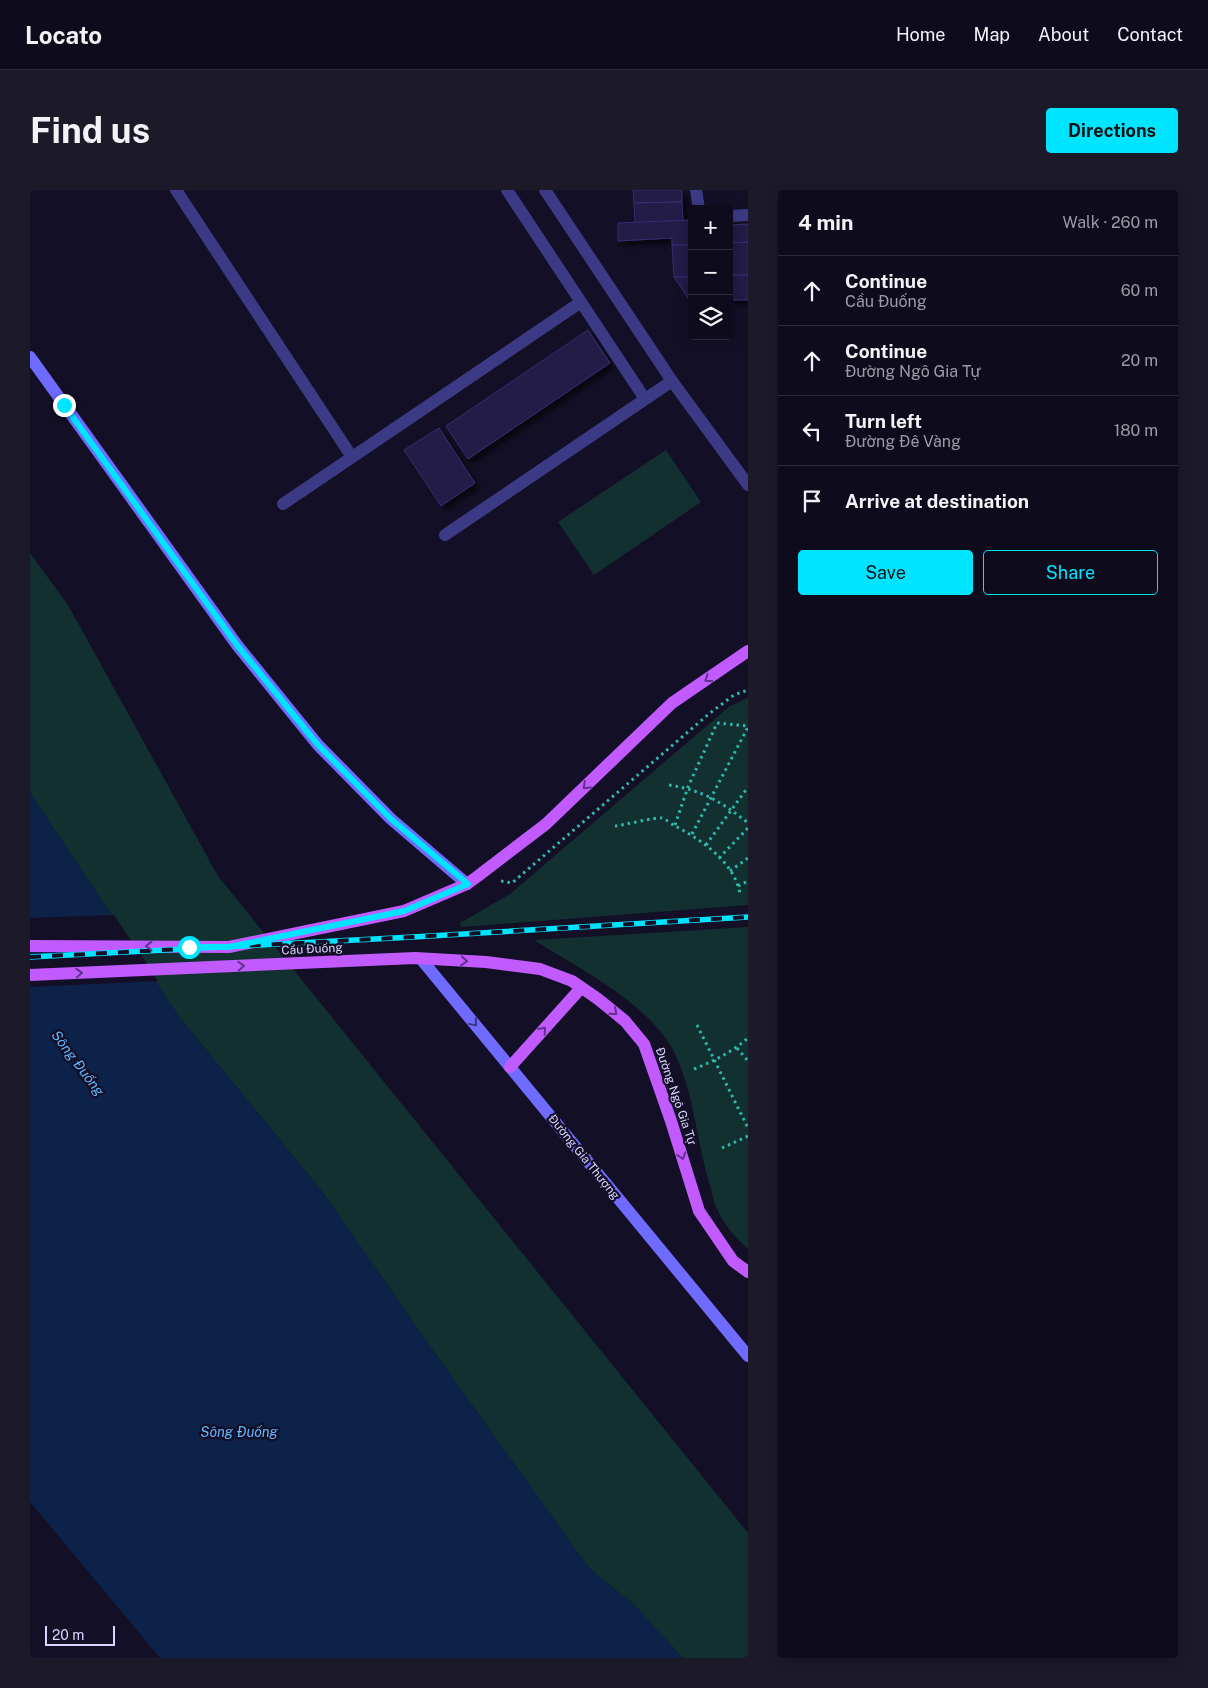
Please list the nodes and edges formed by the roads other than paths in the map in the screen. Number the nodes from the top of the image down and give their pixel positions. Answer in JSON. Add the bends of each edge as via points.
{"nodes":[{"id":1,"x":176,"y":190,"type":"edge"},
{"id":2,"x":507,"y":190,"type":"edge"},
{"id":3,"x":545,"y":190,"type":"edge"},
{"id":4,"x":696,"y":190,"type":"edge"},
{"id":5,"x":699,"y":205,"type":"edge"},
{"id":6,"x":748,"y":215,"type":"edge"},
{"id":7,"x":733,"y":216,"type":"edge"},
{"id":8,"x":581,"y":302,"type":"junction"},
{"id":9,"x":30,"y":357,"type":"edge"},
{"id":10,"x":672,"y":381,"type":"junction"},
{"id":11,"x":645,"y":399,"type":"junction"},
{"id":12,"x":352,"y":457,"type":"junction"},
{"id":13,"x":748,"y":486,"type":"edge"},
{"id":14,"x":283,"y":504,"type":"dead end"},
{"id":15,"x":445,"y":535,"type":"dead end"},
{"id":16,"x":748,"y":651,"type":"edge"},
{"id":17,"x":473,"y":880,"type":"junction"},
{"id":18,"x":30,"y":946,"type":"edge"},
{"id":19,"x":418,"y":958,"type":"junction"},
{"id":20,"x":30,"y":975,"type":"edge"},
{"id":21,"x":581,"y":988,"type":"junction"},
{"id":22,"x":510,"y":1067,"type":"junction"},
{"id":23,"x":748,"y":1272,"type":"edge"},
{"id":24,"x":748,"y":1356,"type":"edge"}],
"edges":[{"from":1,"to":12,"type":"street"},
{"from":2,"to":8,"type":"street"},
{"from":3,"to":10,"type":"street"},
{"from":4,"to":5,"type":"street"},
{"from":6,"to":7,"type":"street"},
{"from":8,"to":11,"type":"street"},
{"from":8,"to":12,"type":"street"},
{"from":9,"to":17,"type":"main road","via":[[237,645],[312,737],[391,819]]},
{"from":10,"to":11,"type":"street"},
{"from":10,"to":13,"type":"street"},
{"from":11,"to":15,"type":"street"},
{"from":12,"to":14,"type":"street"},
{"from":16,"to":17,"type":"main road","one_way":true,"via":[[672,704],[546,824]]},
{"from":17,"to":18,"type":"main road","name":"Cầu Đuống","one_way":true,"via":[[404,911],[229,947]]},
{"from":20,"to":19,"type":"main road","name":"Cầu Đuống","one_way":true},
{"from":19,"to":21,"type":"main road","name":"Đường Ngô Gia Tự","one_way":true,"via":[[540,969],[572,981]]},
{"from":19,"to":22,"type":"main road","name":"Đường Gia Thượng","one_way":true},
{"from":22,"to":21,"type":"main road","one_way":true},
{"from":21,"to":23,"type":"main road","name":"Đường Ngô Gia Tự","one_way":true,"via":[[625,1021],[644,1044],[699,1211],[733,1261]]},
{"from":22,"to":24,"type":"main road","name":"Đường Gia Thượng"}]}
